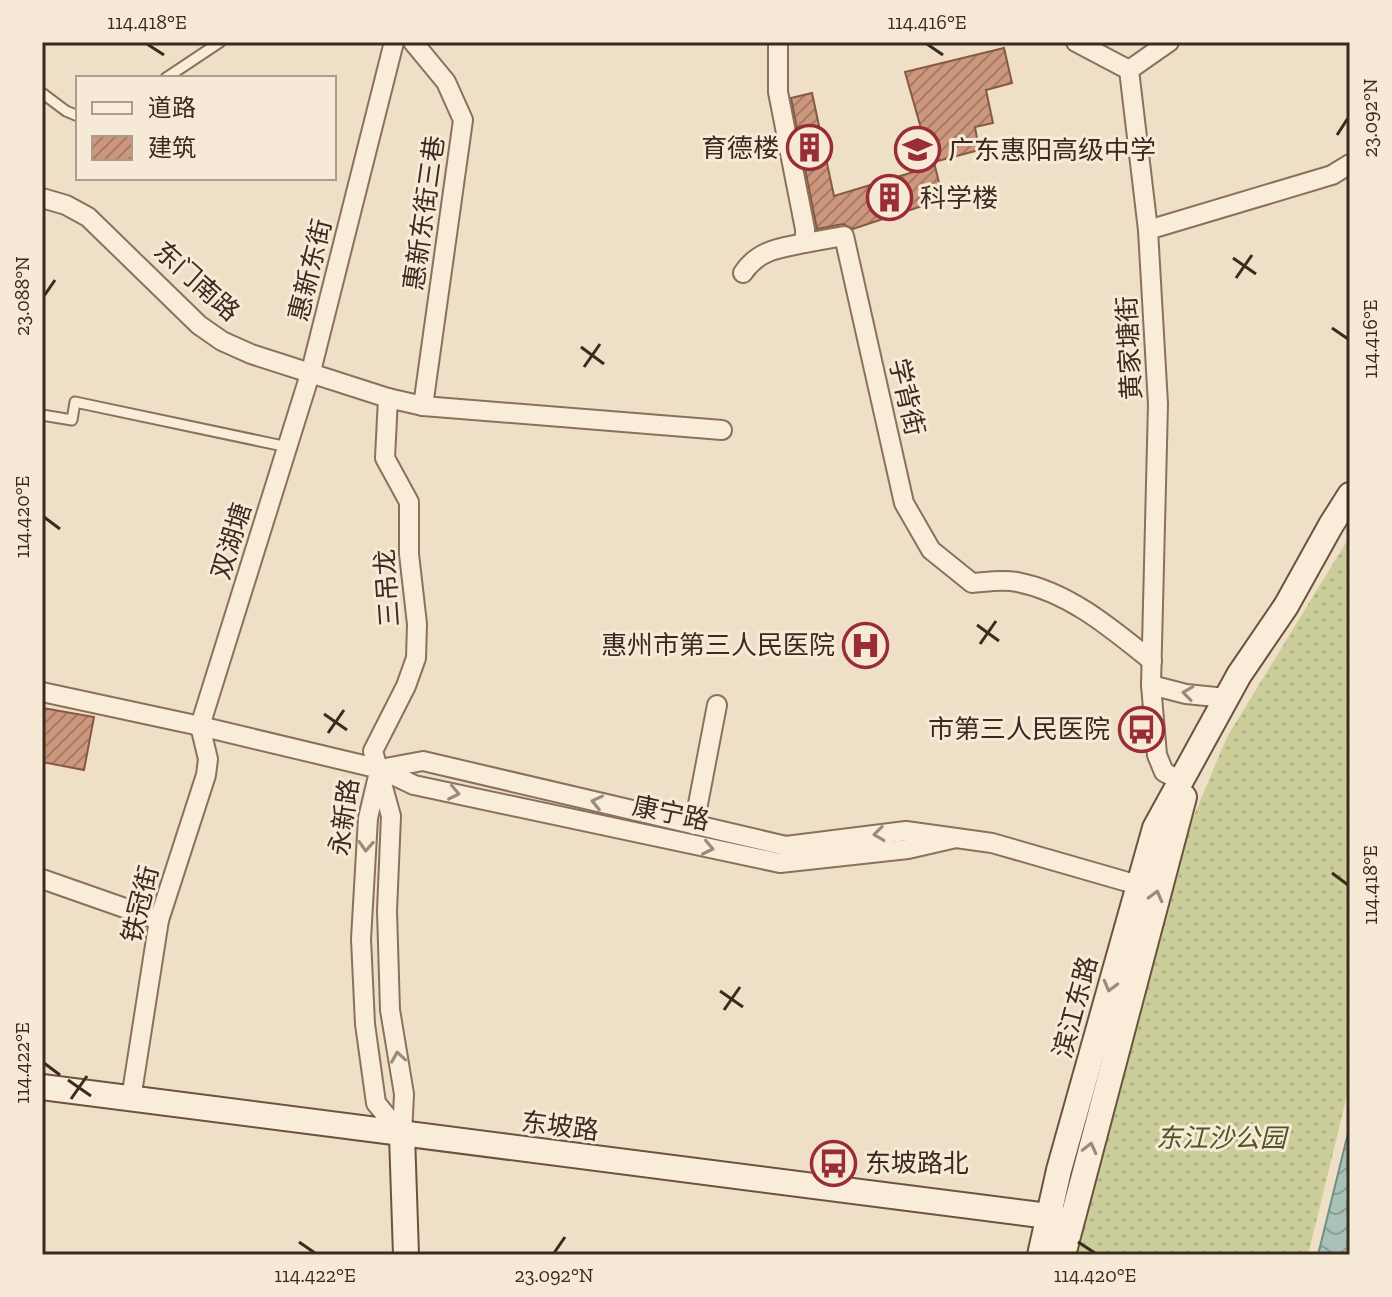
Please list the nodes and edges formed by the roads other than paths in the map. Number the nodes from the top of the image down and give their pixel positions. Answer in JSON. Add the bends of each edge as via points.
{"nodes":[{"id":1,"x":220,"y":42,"type":"edge"},
{"id":2,"x":394,"y":42,"type":"edge"},
{"id":3,"x":413,"y":42,"type":"edge"},
{"id":4,"x":778,"y":42,"type":"edge"},
{"id":5,"x":1076,"y":42,"type":"edge"},
{"id":6,"x":1169,"y":42,"type":"edge"},
{"id":7,"x":1129,"y":70,"type":"junction"},
{"id":8,"x":169,"y":76,"type":"edge"},
{"id":9,"x":42,"y":93,"type":"edge"},
{"id":10,"x":76,"y":115,"type":"edge"},
{"id":11,"x":1350,"y":164,"type":"edge"},
{"id":12,"x":42,"y":198,"type":"edge"},
{"id":13,"x":1148,"y":230,"type":"junction"},
{"id":14,"x":805,"y":243,"type":"junction"},
{"id":15,"x":743,"y":273,"type":"dead end"},
{"id":16,"x":311,"y":371,"type":"junction"},
{"id":17,"x":388,"y":398,"type":"junction"},
{"id":18,"x":423,"y":406,"type":"junction"},
{"id":19,"x":42,"y":415,"type":"edge"},
{"id":20,"x":722,"y":430,"type":"dead end"},
{"id":21,"x":288,"y":447,"type":"junction"},
{"id":22,"x":1350,"y":495,"type":"edge"},
{"id":23,"x":1152,"y":661,"type":"junction"},
{"id":24,"x":1151,"y":685,"type":"junction"},
{"id":25,"x":42,"y":692,"type":"edge"},
{"id":26,"x":1226,"y":698,"type":"junction"},
{"id":27,"x":717,"y":705,"type":"dead end"},
{"id":28,"x":200,"y":726,"type":"junction"},
{"id":29,"x":380,"y":769,"type":"junction"},
{"id":30,"x":1181,"y":781,"type":"junction"},
{"id":31,"x":694,"y":825,"type":"junction"},
{"id":32,"x":956,"y":838,"type":"junction"},
{"id":33,"x":42,"y":879,"type":"edge"},
{"id":34,"x":1138,"y":885,"type":"junction"},
{"id":35,"x":159,"y":920,"type":"junction"},
{"id":36,"x":42,"y":1087,"type":"edge"},
{"id":37,"x":131,"y":1099,"type":"junction"},
{"id":38,"x":402,"y":1135,"type":"junction"},
{"id":39,"x":1059,"y":1220,"type":"junction"},
{"id":40,"x":406,"y":1255,"type":"edge"},
{"id":41,"x":1040,"y":1255,"type":"edge"},
{"id":42,"x":1063,"y":1255,"type":"edge"}],
"edges":[{"from":1,"to":8,"type":"lane"},
{"from":2,"to":16,"type":"street","name":"惠新东街"},
{"from":3,"to":18,"type":"street","name":"惠新东街三巷","via":[[446,82],[463,120]]},
{"from":4,"to":14,"type":"street","via":[[778,92]]},
{"from":5,"to":7,"type":"street"},
{"from":6,"to":7,"type":"street"},
{"from":7,"to":13,"type":"street","name":"黄家塘街"},
{"from":9,"to":10,"type":"lane"},
{"from":11,"to":13,"type":"street","via":[[1317,180]]},
{"from":12,"to":16,"type":"street","name":"东门南路","via":[[88,217],[222,341]]},
{"from":13,"to":23,"type":"street","name":"黄家塘街","via":[[1158,404]]},
{"from":14,"to":15,"type":"street","via":[[763,252]]},
{"from":14,"to":23,"type":"street","name":"学背街","via":[[844,236],[904,503],[931,550],[972,583],[1014,581],[1056,593]]},
{"from":16,"to":17,"type":"street","name":"东门南路"},
{"from":16,"to":21,"type":"street","name":"双湖塘"},
{"from":17,"to":18,"type":"street","name":"东门南路"},
{"from":17,"to":29,"type":"street","name":"三吊龙","via":[[385,458],[409,502],[417,624],[416,658],[373,751]]},
{"from":18,"to":20,"type":"street","name":"东门南路"},
{"from":19,"to":21,"type":"lane","via":[[72,420],[75,402]]},
{"from":21,"to":28,"type":"street","name":"双湖塘"},
{"from":22,"to":26,"type":"main road","name":"滨江东路"},
{"from":23,"to":24,"type":"street","name":"黄家塘街"},
{"from":26,"to":24,"type":"street","one_way":true},
{"from":24,"to":30,"type":"street","name":"黄家塘街","via":[[1157,755],[1164,772]]},
{"from":25,"to":28,"type":"street","name":"康宁路"},
{"from":26,"to":30,"type":"main road","name":"滨江东路"},
{"from":27,"to":31,"type":"street"},
{"from":28,"to":29,"type":"street","name":"康宁路"},
{"from":28,"to":35,"type":"street","name":"铁冠街","via":[[206,775]]},
{"from":31,"to":29,"type":"street","name":"康宁路","one_way":true,"via":[[423,761]]},
{"from":29,"to":32,"type":"street","name":"康宁路","one_way":true,"via":[[414,785],[780,863],[908,849]]},
{"from":38,"to":29,"type":"street","name":"永新路","one_way":true,"via":[[404,1094],[390,1010],[391,816]]},
{"from":29,"to":38,"type":"street","name":"永新路","one_way":true,"via":[[368,818],[362,924],[365,1024],[376,1103]]},
{"from":30,"to":34,"type":"main road","name":"滨江东路","via":[[1155,828]]},
{"from":39,"to":30,"type":"main road","name":"滨江东路","one_way":true,"via":[[1184,798]]},
{"from":32,"to":31,"type":"street","name":"康宁路","one_way":true,"via":[[906,831],[786,846]]},
{"from":32,"to":34,"type":"street","name":"康宁路","via":[[992,843]]},
{"from":33,"to":35,"type":"street"},
{"from":34,"to":39,"type":"main road","name":"滨江东路","one_way":true},
{"from":35,"to":37,"type":"street","name":"铁冠街"},
{"from":36,"to":37,"type":"main road","name":"东坡路"},
{"from":37,"to":38,"type":"main road","name":"东坡路"},
{"from":38,"to":39,"type":"main road","name":"东坡路"},
{"from":38,"to":40,"type":"main road","name":"永新路"},
{"from":39,"to":41,"type":"main road","name":"滨江东路"},
{"from":39,"to":42,"type":"main road","name":"滨江东路"}]}
